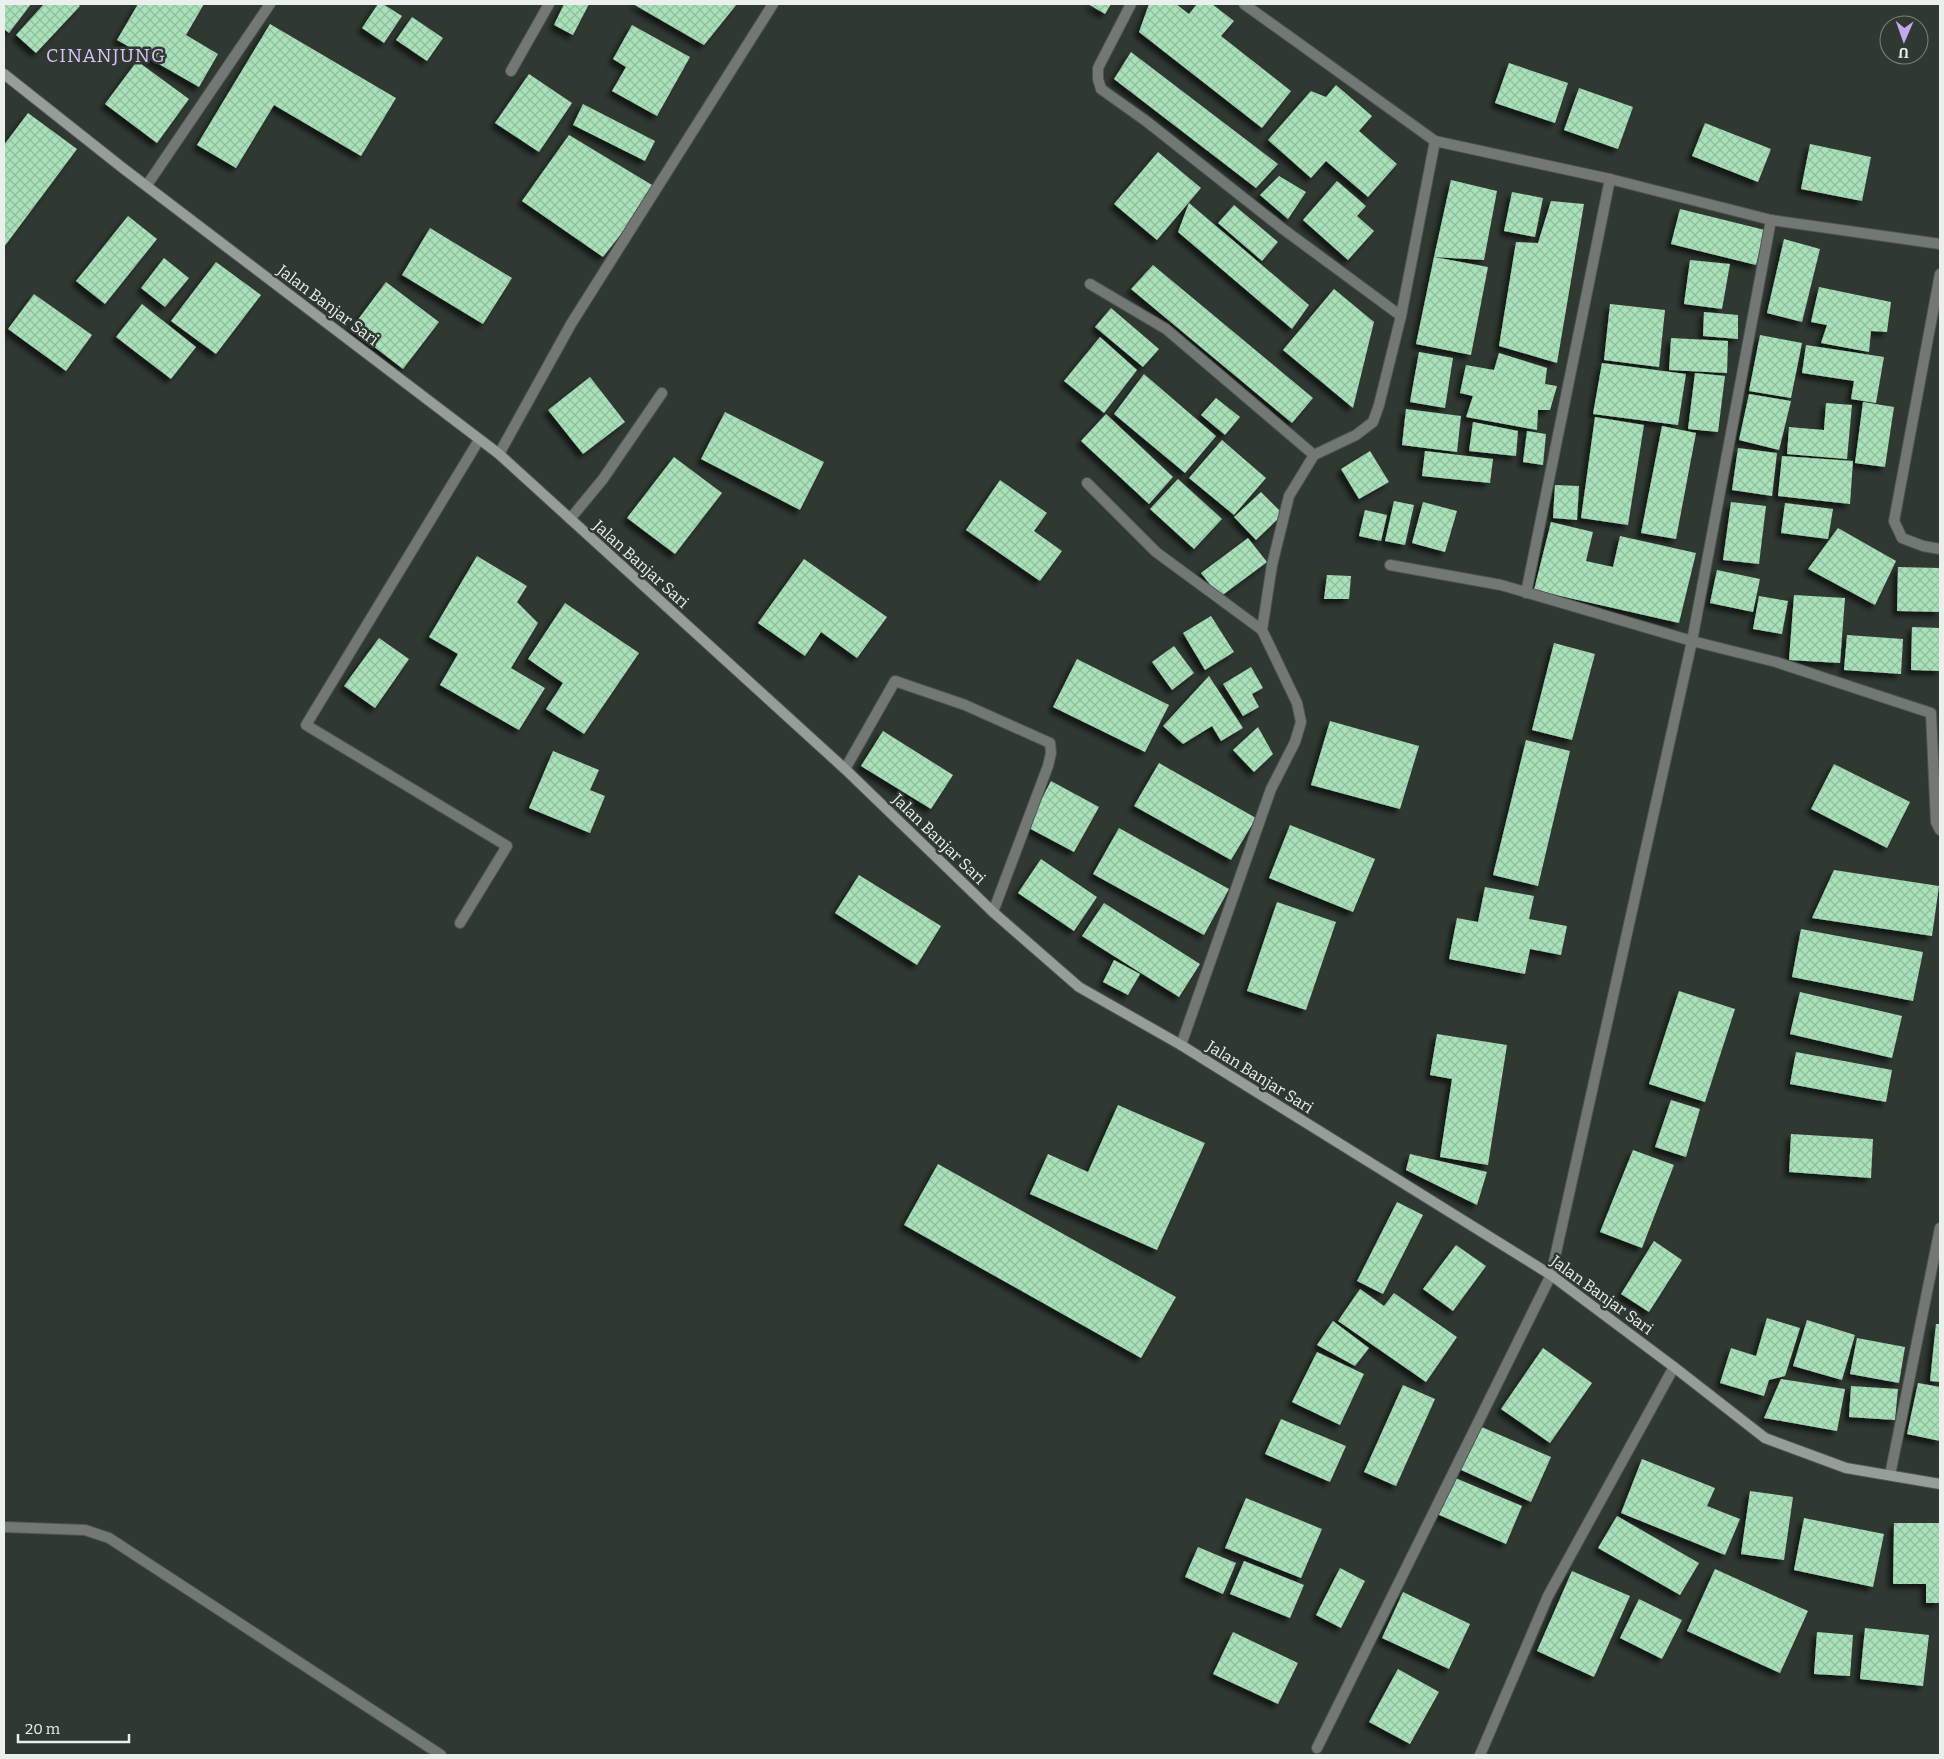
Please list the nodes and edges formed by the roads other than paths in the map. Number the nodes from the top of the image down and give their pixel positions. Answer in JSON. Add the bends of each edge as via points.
{"nodes":[{"id":1,"x":270,"y":4,"type":"edge"},
{"id":2,"x":549,"y":4,"type":"edge"},
{"id":3,"x":773,"y":4,"type":"edge"},
{"id":4,"x":1131,"y":4,"type":"edge"},
{"id":5,"x":1244,"y":4,"type":"edge"},
{"id":6,"x":511,"y":71,"type":"dead end"},
{"id":7,"x":4,"y":74,"type":"edge"},
{"id":8,"x":1435,"y":141,"type":"junction"},
{"id":9,"x":1610,"y":179,"type":"junction"},
{"id":10,"x":147,"y":185,"type":"junction"},
{"id":11,"x":1771,"y":220,"type":"junction"},
{"id":12,"x":1940,"y":244,"type":"edge"},
{"id":13,"x":1940,"y":274,"type":"edge"},
{"id":14,"x":1090,"y":284,"type":"dead end"},
{"id":15,"x":1401,"y":316,"type":"junction"},
{"id":16,"x":662,"y":393,"type":"dead end"},
{"id":17,"x":480,"y":440,"type":"junction"},
{"id":18,"x":499,"y":454,"type":"junction"},
{"id":19,"x":1314,"y":455,"type":"junction"},
{"id":20,"x":1087,"y":483,"type":"dead end"},
{"id":21,"x":570,"y":519,"type":"junction"},
{"id":22,"x":1940,"y":549,"type":"edge"},
{"id":23,"x":1390,"y":565,"type":"dead end"},
{"id":24,"x":1526,"y":593,"type":"junction"},
{"id":25,"x":1262,"y":630,"type":"junction"},
{"id":26,"x":1692,"y":641,"type":"junction"},
{"id":27,"x":1936,"y":714,"type":"edge"},
{"id":28,"x":846,"y":769,"type":"junction"},
{"id":29,"x":1940,"y":830,"type":"edge"},
{"id":30,"x":993,"y":912,"type":"junction"},
{"id":31,"x":460,"y":923,"type":"dead end"},
{"id":32,"x":1181,"y":1045,"type":"junction"},
{"id":33,"x":1940,"y":1228,"type":"edge"},
{"id":34,"x":1551,"y":1275,"type":"junction"},
{"id":35,"x":1674,"y":1367,"type":"junction"},
{"id":36,"x":1890,"y":1475,"type":"junction"},
{"id":37,"x":1940,"y":1484,"type":"edge"},
{"id":38,"x":4,"y":1527,"type":"edge"},
{"id":39,"x":1317,"y":1748,"type":"dead end"},
{"id":40,"x":441,"y":1755,"type":"edge"},
{"id":41,"x":1480,"y":1755,"type":"edge"}],
"edges":[{"from":1,"to":10,"type":"street"},
{"from":2,"to":6,"type":"street"},
{"from":3,"to":18,"type":"street","via":[[571,324]]},
{"from":4,"to":15,"type":"street","via":[[1098,68],[1101,89]]},
{"from":5,"to":8,"type":"street"},
{"from":7,"to":10,"type":"street","name":"Jalan Banjar Sari"},
{"from":8,"to":9,"type":"street"},
{"from":8,"to":15,"type":"street"},
{"from":9,"to":11,"type":"street"},
{"from":9,"to":24,"type":"street"},
{"from":10,"to":17,"type":"street","name":"Jalan Banjar Sari"},
{"from":11,"to":12,"type":"street"},
{"from":11,"to":26,"type":"street"},
{"from":13,"to":22,"type":"street","via":[[1894,521],[1902,538]]},
{"from":14,"to":19,"type":"street","via":[[1166,329]]},
{"from":15,"to":19,"type":"street","via":[[1373,422],[1356,435]]},
{"from":16,"to":21,"type":"street","via":[[603,479]]},
{"from":17,"to":18,"type":"street","name":"Jalan Banjar Sari"},
{"from":17,"to":31,"type":"street","via":[[306,726],[507,846]]},
{"from":18,"to":21,"type":"street","name":"Jalan Banjar Sari"},
{"from":19,"to":25,"type":"street","via":[[1289,496],[1272,565]]},
{"from":20,"to":25,"type":"street","via":[[1156,552]]},
{"from":21,"to":28,"type":"street","name":"Jalan Banjar Sari"},
{"from":23,"to":24,"type":"street","via":[[1501,585]]},
{"from":24,"to":26,"type":"street"},
{"from":25,"to":32,"type":"street","via":[[1301,722],[1271,789]]},
{"from":26,"to":27,"type":"street","via":[[1776,662]]},
{"from":26,"to":34,"type":"street"},
{"from":27,"to":29,"type":"street","via":[[1936,822]]},
{"from":28,"to":30,"type":"street","name":"Jalan Banjar Sari"},
{"from":28,"to":30,"type":"street","via":[[895,682],[965,705],[1050,743],[1048,766]]},
{"from":30,"to":32,"type":"street","name":"Jalan Banjar Sari","via":[[1079,988]]},
{"from":32,"to":34,"type":"street","name":"Jalan Banjar Sari"},
{"from":33,"to":36,"type":"street"},
{"from":34,"to":35,"type":"street","name":"Jalan Banjar Sari"},
{"from":34,"to":39,"type":"street"},
{"from":35,"to":36,"type":"street","name":"Jalan Banjar Sari","via":[[1765,1438],[1846,1468]]},
{"from":35,"to":41,"type":"street","via":[[1548,1596]]},
{"from":36,"to":37,"type":"street","name":"Jalan Banjar Sari"},
{"from":38,"to":40,"type":"street","via":[[85,1530],[109,1538]]}]}
